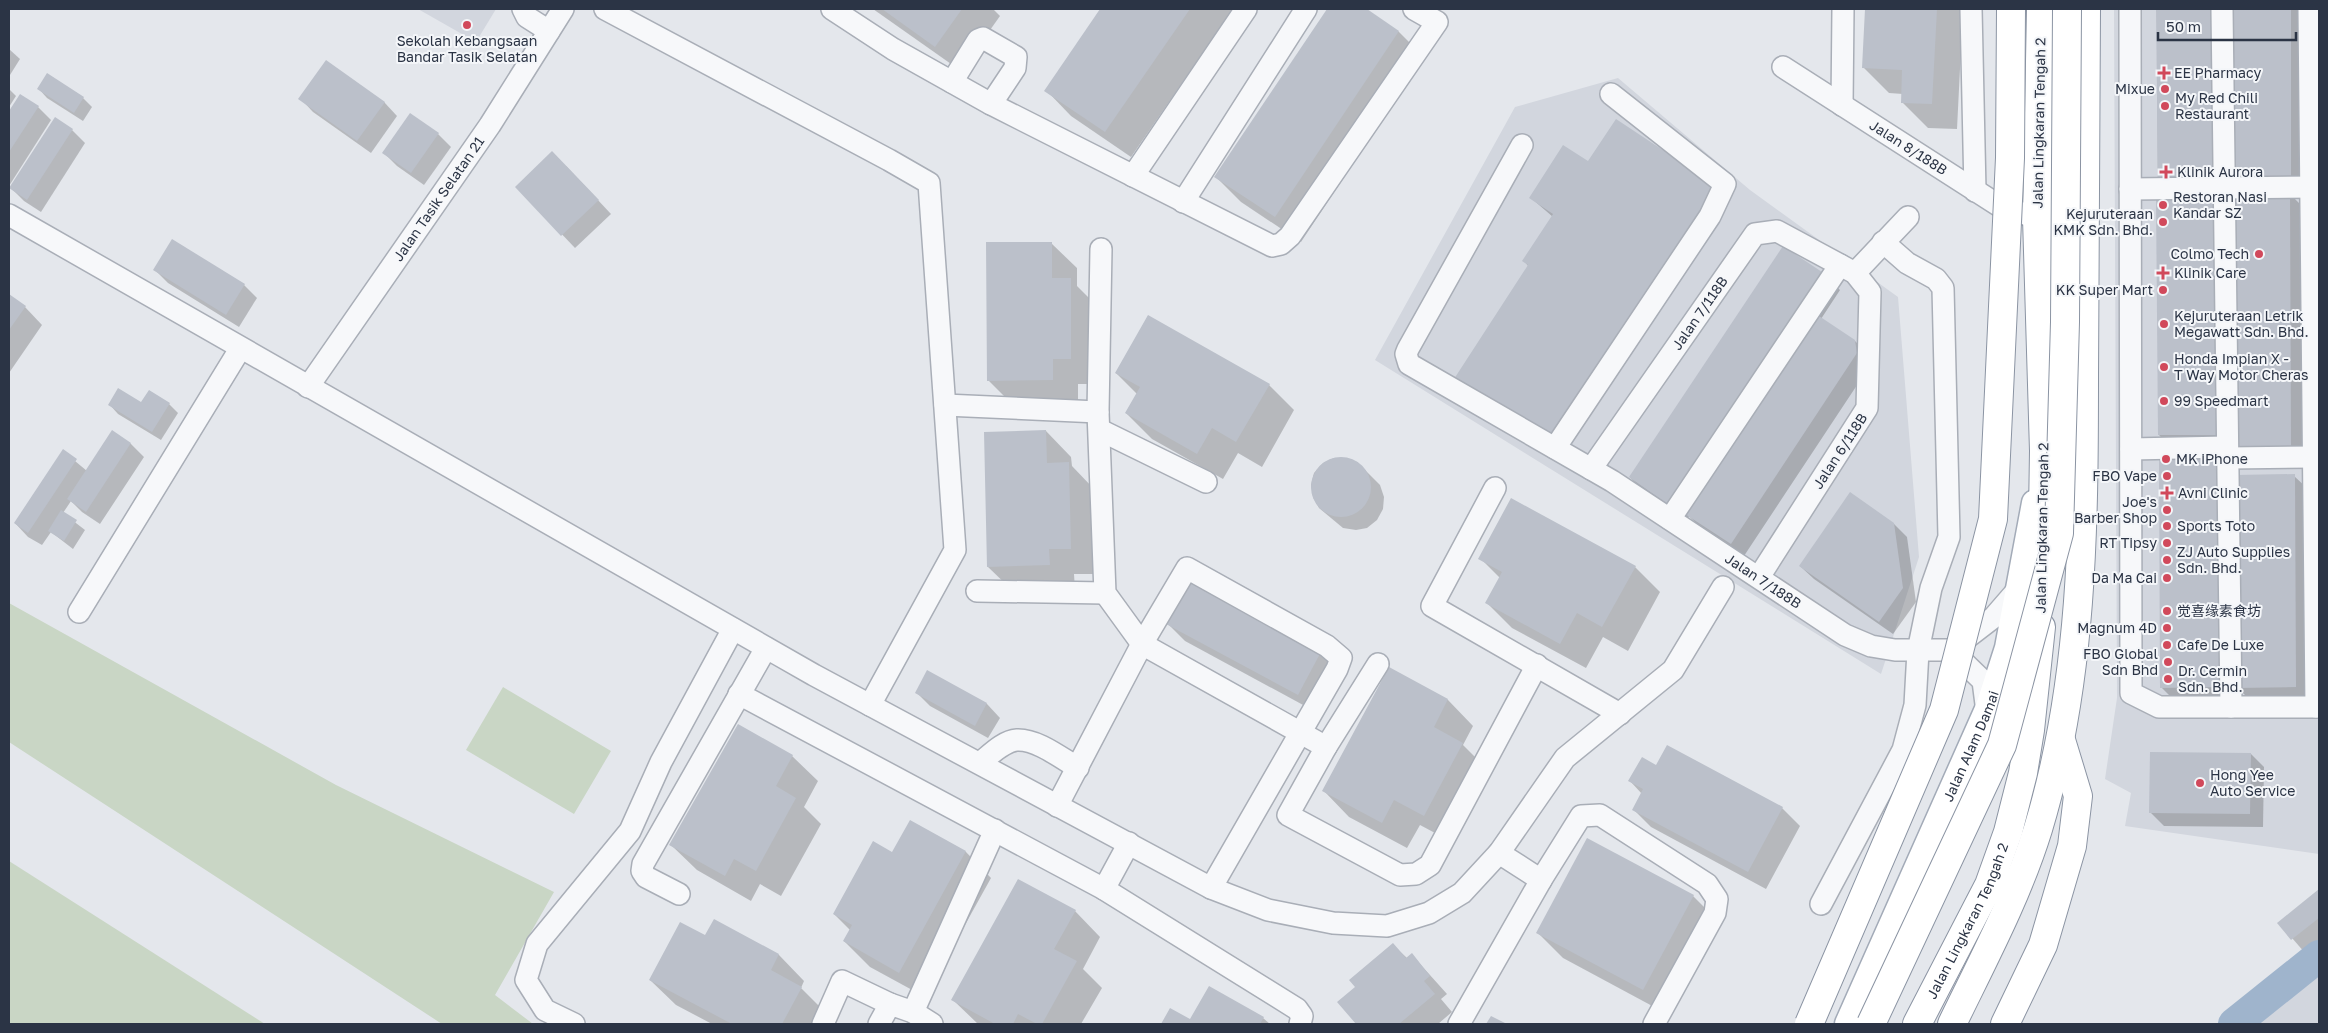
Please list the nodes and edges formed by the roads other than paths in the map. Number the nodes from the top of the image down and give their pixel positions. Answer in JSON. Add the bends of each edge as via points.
{"nodes":[{"id":1,"x":523,"y":9,"type":"edge"},
{"id":2,"x":563,"y":9,"type":"edge"},
{"id":3,"x":605,"y":9,"type":"edge"},
{"id":4,"x":832,"y":9,"type":"edge"},
{"id":5,"x":1246,"y":9,"type":"edge"},
{"id":6,"x":1306,"y":9,"type":"edge"},
{"id":7,"x":1414,"y":9,"type":"edge"},
{"id":8,"x":1843,"y":9,"type":"edge"},
{"id":9,"x":1971,"y":9,"type":"edge"},
{"id":10,"x":2011,"y":9,"type":"edge"},
{"id":11,"x":2041,"y":9,"type":"edge"},
{"id":12,"x":2067,"y":9,"type":"edge"},
{"id":13,"x":2086,"y":9,"type":"edge"},
{"id":14,"x":2130,"y":9,"type":"edge"},
{"id":15,"x":2222,"y":9,"type":"edge"},
{"id":16,"x":2310,"y":9,"type":"edge"},
{"id":17,"x":549,"y":31,"type":"junction"},
{"id":18,"x":1783,"y":67,"type":"dead end"},
{"id":19,"x":952,"y":82,"type":"junction"},
{"id":20,"x":1611,"y":94,"type":"dead end"},
{"id":21,"x":991,"y":104,"type":"junction"},
{"id":22,"x":1842,"y":105,"type":"junction"},
{"id":23,"x":1522,"y":145,"type":"dead end"},
{"id":24,"x":1133,"y":176,"type":"junction"},
{"id":25,"x":2315,"y":187,"type":"edge"},
{"id":26,"x":2130,"y":188,"type":"junction"},
{"id":27,"x":2224,"y":188,"type":"junction"},
{"id":28,"x":1975,"y":191,"type":"junction"},
{"id":29,"x":1183,"y":202,"type":"junction"},
{"id":30,"x":9,"y":215,"type":"edge"},
{"id":31,"x":1908,"y":217,"type":"dead end"},
{"id":32,"x":2038,"y":218,"type":"junction"},
{"id":33,"x":1883,"y":242,"type":"junction"},
{"id":34,"x":1101,"y":249,"type":"dead end"},
{"id":35,"x":1847,"y":269,"type":"junction"},
{"id":36,"x":240,"y":349,"type":"junction"},
{"id":37,"x":308,"y":387,"type":"junction"},
{"id":38,"x":945,"y":405,"type":"junction"},
{"id":39,"x":1099,"y":421,"type":"junction"},
{"id":40,"x":1555,"y":448,"type":"junction"},
{"id":41,"x":2131,"y":448,"type":"junction"},
{"id":42,"x":2044,"y":452,"type":"junction"},
{"id":43,"x":2228,"y":452,"type":"junction"},
{"id":44,"x":2314,"y":457,"type":"junction"},
{"id":45,"x":1591,"y":469,"type":"junction"},
{"id":46,"x":1206,"y":482,"type":"dead end"},
{"id":47,"x":1495,"y":488,"type":"dead end"},
{"id":48,"x":1670,"y":519,"type":"junction"},
{"id":49,"x":1759,"y":577,"type":"junction"},
{"id":50,"x":1724,"y":587,"type":"dead end"},
{"id":51,"x":2020,"y":587,"type":"junction"},
{"id":52,"x":977,"y":591,"type":"dead end"},
{"id":53,"x":1105,"y":592,"type":"junction"},
{"id":54,"x":80,"y":612,"type":"dead end"},
{"id":55,"x":733,"y":629,"type":"junction"},
{"id":56,"x":1142,"y":644,"type":"junction"},
{"id":57,"x":766,"y":648,"type":"junction"},
{"id":58,"x":1951,"y":650,"type":"junction"},
{"id":59,"x":1918,"y":652,"type":"junction"},
{"id":60,"x":1378,"y":664,"type":"dead end"},
{"id":61,"x":1537,"y":665,"type":"junction"},
{"id":62,"x":740,"y":694,"type":"junction"},
{"id":63,"x":870,"y":705,"type":"junction"},
{"id":64,"x":2231,"y":707,"type":"junction"},
{"id":65,"x":2318,"y":707,"type":"edge"},
{"id":66,"x":1987,"y":712,"type":"junction"},
{"id":67,"x":1620,"y":714,"type":"junction"},
{"id":68,"x":1300,"y":732,"type":"junction"},
{"id":69,"x":2061,"y":738,"type":"junction"},
{"id":70,"x":1326,"y":747,"type":"junction"},
{"id":71,"x":980,"y":763,"type":"junction"},
{"id":72,"x":1078,"y":768,"type":"junction"},
{"id":73,"x":1057,"y":806,"type":"junction"},
{"id":74,"x":995,"y":830,"type":"junction"},
{"id":75,"x":1128,"y":843,"type":"junction"},
{"id":76,"x":1498,"y":853,"type":"junction"},
{"id":77,"x":1541,"y":880,"type":"junction"},
{"id":78,"x":1211,"y":888,"type":"junction"},
{"id":79,"x":1104,"y":889,"type":"junction"},
{"id":80,"x":679,"y":894,"type":"dead end"},
{"id":81,"x":1822,"y":904,"type":"dead end"},
{"id":82,"x":890,"y":1004,"type":"junction"},
{"id":83,"x":913,"y":1012,"type":"junction"},
{"id":84,"x":574,"y":1024,"type":"edge"},
{"id":85,"x":823,"y":1024,"type":"edge"},
{"id":86,"x":879,"y":1024,"type":"edge"},
{"id":87,"x":932,"y":1024,"type":"edge"},
{"id":88,"x":1300,"y":1024,"type":"edge"},
{"id":89,"x":1459,"y":1024,"type":"edge"},
{"id":90,"x":1654,"y":1024,"type":"edge"},
{"id":91,"x":1809,"y":1024,"type":"edge"},
{"id":92,"x":1848,"y":1024,"type":"edge"},
{"id":93,"x":1872,"y":1024,"type":"edge"},
{"id":94,"x":1917,"y":1024,"type":"edge"},
{"id":95,"x":1952,"y":1024,"type":"edge"},
{"id":96,"x":2005,"y":1024,"type":"edge"}],
"edges":[{"from":1,"to":17,"type":"street","via":[[527,17]]},
{"from":2,"to":17,"type":"street","name":"Jalan Tasik Selatan 21"},
{"from":3,"to":38,"type":"street","via":[[929,184]]},
{"from":4,"to":19,"type":"street"},
{"from":5,"to":24,"type":"street"},
{"from":6,"to":29,"type":"street"},
{"from":7,"to":29,"type":"street","via":[[1437,22],[1290,236],[1281,244],[1272,246]]},
{"from":8,"to":22,"type":"street"},
{"from":9,"to":28,"type":"street"},
{"from":10,"to":91,"type":"highway","bridge":true,"via":[[2010,158],[1994,519],[1944,710]]},
{"from":11,"to":32,"type":"highway","name":"Jalan Lingkaran Tengah 2"},
{"from":12,"to":93,"type":"highway","bridge":true,"via":[[2066,322],[2059,533],[2002,745]]},
{"from":13,"to":69,"type":"highway","via":[[2083,542],[2078,618]]},
{"from":14,"to":26,"type":"street"},
{"from":15,"to":27,"type":"street"},
{"from":16,"to":25,"type":"street"},
{"from":17,"to":37,"type":"street","name":"Jalan Tasik Selatan 21","via":[[490,125]]},
{"from":18,"to":22,"type":"street","name":"Jalan 8/188B"},
{"from":19,"to":21,"type":"street"},
{"from":19,"to":21,"type":"street","via":[[978,40],[989,40],[1016,57],[1015,68]]},
{"from":20,"to":40,"type":"street","via":[[1725,184],[1710,216]]},
{"from":21,"to":24,"type":"street"},
{"from":22,"to":28,"type":"street","name":"Jalan 8/188B"},
{"from":23,"to":40,"type":"street","name":"Jalan 7/188B","via":[[1408,349],[1407,360],[1413,368]]},
{"from":24,"to":29,"type":"street"},
{"from":25,"to":27,"type":"street"},
{"from":25,"to":44,"type":"street"},
{"from":26,"to":27,"type":"street"},
{"from":26,"to":41,"type":"street"},
{"from":27,"to":43,"type":"street"},
{"from":28,"to":32,"type":"street","name":"Jalan 8/188B","via":[[1998,205]]},
{"from":30,"to":36,"type":"street"},
{"from":31,"to":33,"type":"street"},
{"from":32,"to":42,"type":"highway","name":"Jalan Lingkaran Tengah 2"},
{"from":33,"to":35,"type":"street"},
{"from":33,"to":59,"type":"street","via":[[1907,263],[1936,279],[1943,288],[1949,538],[1931,588]]},
{"from":34,"to":39,"type":"street"},
{"from":35,"to":45,"type":"street","name":"Jalan 7/118B","via":[[1777,232],[1755,234]]},
{"from":35,"to":48,"type":"street"},
{"from":35,"to":49,"type":"street","name":"Jalan 6/118B","via":[[1870,292],[1867,408]]},
{"from":36,"to":37,"type":"street"},
{"from":36,"to":54,"type":"street"},
{"from":37,"to":55,"type":"street"},
{"from":38,"to":39,"type":"street"},
{"from":38,"to":63,"type":"street","via":[[954,550]]},
{"from":39,"to":46,"type":"street"},
{"from":39,"to":53,"type":"street"},
{"from":40,"to":45,"type":"street","name":"Jalan 7/188B"},
{"from":41,"to":43,"type":"street"},
{"from":41,"to":64,"type":"street","via":[[2131,693],[2159,707]]},
{"from":42,"to":51,"type":"main road","name":"Jalan Alam Damai"},
{"from":42,"to":94,"type":"highway","name":"Jalan Lingkaran Tengah 2","via":[[2042,590],[2033,711],[2020,787],[1989,884]]},
{"from":43,"to":44,"type":"street"},
{"from":43,"to":64,"type":"street"},
{"from":44,"to":65,"type":"street"},
{"from":45,"to":48,"type":"street","name":"Jalan 7/188B"},
{"from":47,"to":61,"type":"street","via":[[1432,606]]},
{"from":48,"to":49,"type":"street","name":"Jalan 7/188B"},
{"from":49,"to":59,"type":"street","name":"Jalan 7/188B","via":[[1845,635],[1871,646]]},
{"from":50,"to":67,"type":"street","via":[[1673,670]]},
{"from":51,"to":58,"type":"street","via":[[1994,616]]},
{"from":51,"to":66,"type":"main road","name":"Jalan Alam Damai","via":[[2008,648]]},
{"from":52,"to":53,"type":"street"},
{"from":53,"to":56,"type":"street"},
{"from":55,"to":57,"type":"street"},
{"from":55,"to":84,"type":"street","via":[[661,762],[630,831],[538,944],[526,980],[545,1010]]},
{"from":56,"to":68,"type":"street"},
{"from":56,"to":68,"type":"street","via":[[1187,568],[1319,642],[1341,658]]},
{"from":56,"to":72,"type":"street"},
{"from":57,"to":62,"type":"street"},
{"from":57,"to":63,"type":"street"},
{"from":58,"to":59,"type":"street","name":"Jalan 7/188B"},
{"from":58,"to":66,"type":"street","via":[[1983,681]]},
{"from":59,"to":81,"type":"street","via":[[1915,705],[1903,750]]},
{"from":60,"to":70,"type":"street"},
{"from":61,"to":67,"type":"street"},
{"from":61,"to":70,"type":"street","via":[[1430,865],[1416,874],[1400,875],[1288,816]]},
{"from":62,"to":74,"type":"street"},
{"from":62,"to":80,"type":"street","via":[[643,864],[646,878]]},
{"from":63,"to":71,"type":"street"},
{"from":64,"to":65,"type":"street"},
{"from":66,"to":92,"type":"main road","name":"Jalan Alam Damai"},
{"from":67,"to":76,"type":"street","via":[[1565,758]]},
{"from":68,"to":70,"type":"street"},
{"from":68,"to":78,"type":"street"},
{"from":69,"to":95,"type":"highway","via":[[2039,827],[2015,895]]},
{"from":69,"to":96,"type":"highway","via":[[2078,796],[2072,846],[2043,945]]},
{"from":71,"to":72,"type":"street","via":[[1016,740],[1032,743]]},
{"from":71,"to":73,"type":"street"},
{"from":72,"to":73,"type":"street"},
{"from":73,"to":75,"type":"street"},
{"from":74,"to":79,"type":"street"},
{"from":74,"to":83,"type":"street"},
{"from":75,"to":78,"type":"street"},
{"from":75,"to":79,"type":"street"},
{"from":76,"to":77,"type":"street"},
{"from":76,"to":78,"type":"street","via":[[1462,893],[1428,914],[1386,926],[1333,923],[1268,910]]},
{"from":77,"to":89,"type":"street"},
{"from":77,"to":90,"type":"street","via":[[1581,816],[1600,815],[1708,884],[1717,899],[1715,913]]},
{"from":79,"to":88,"type":"street","via":[[1297,1009],[1302,1016]]},
{"from":82,"to":83,"type":"street"},
{"from":82,"to":85,"type":"street","via":[[842,981]]},
{"from":82,"to":86,"type":"street"},
{"from":83,"to":87,"type":"street"}]}
